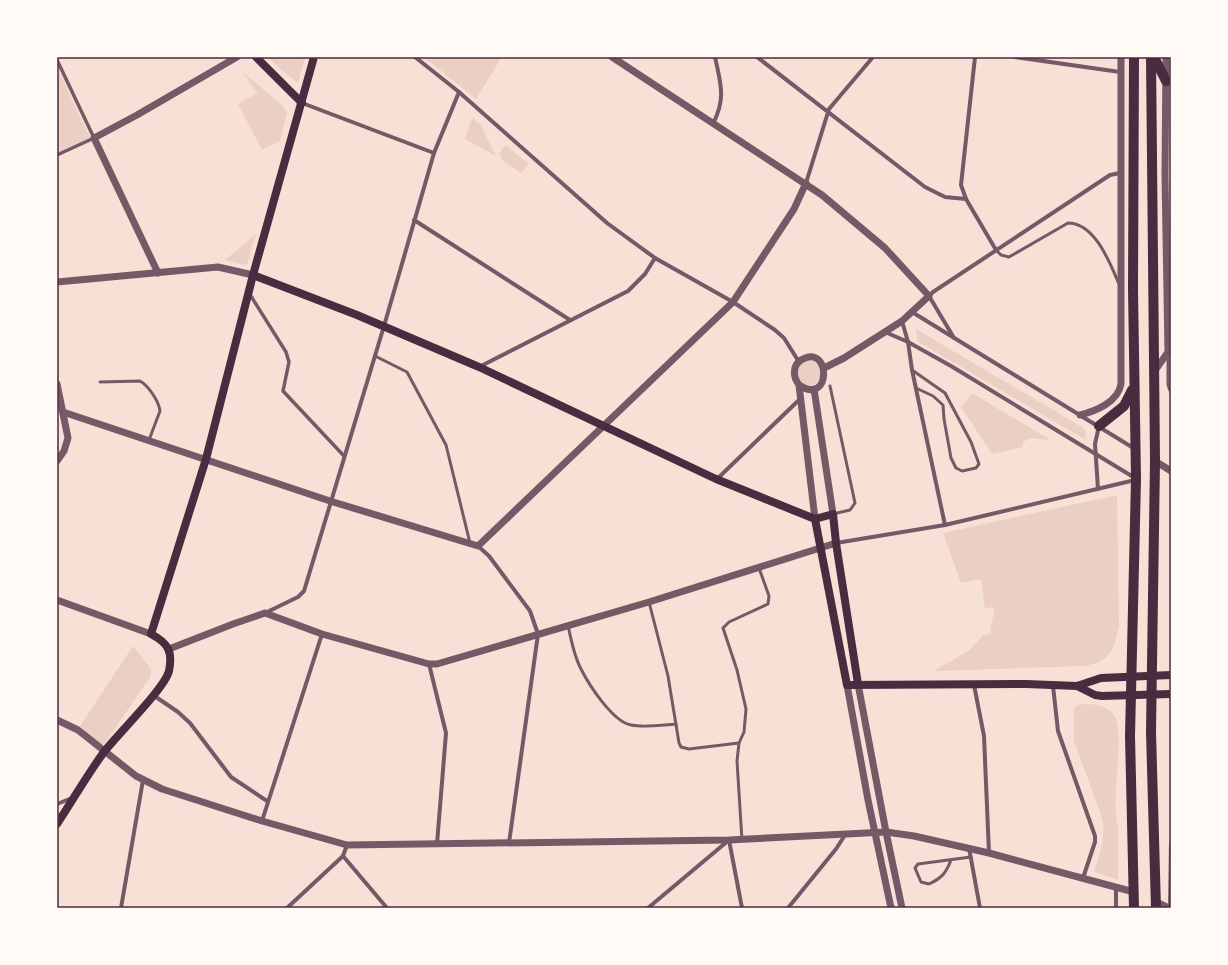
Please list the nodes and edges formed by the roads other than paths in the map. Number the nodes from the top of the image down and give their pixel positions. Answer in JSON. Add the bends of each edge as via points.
{"nodes":[{"id":1,"x":237,"y":57,"type":"edge"},
{"id":2,"x":256,"y":57,"type":"edge"},
{"id":3,"x":314,"y":57,"type":"edge"},
{"id":4,"x":415,"y":57,"type":"edge"},
{"id":5,"x":612,"y":57,"type":"edge"},
{"id":6,"x":715,"y":57,"type":"edge"},
{"id":7,"x":758,"y":57,"type":"edge"},
{"id":8,"x":768,"y":57,"type":"edge"},
{"id":9,"x":873,"y":57,"type":"edge"},
{"id":10,"x":975,"y":57,"type":"edge"},
{"id":11,"x":1015,"y":57,"type":"edge"},
{"id":12,"x":1120,"y":57,"type":"edge"},
{"id":13,"x":1134,"y":57,"type":"edge"},
{"id":14,"x":1153,"y":57,"type":"edge"},
{"id":15,"x":1166,"y":57,"type":"edge"},
{"id":16,"x":57,"y":60,"type":"edge"},
{"id":17,"x":764,"y":62,"type":"junction"},
{"id":18,"x":1120,"y":72,"type":"junction"},
{"id":19,"x":1166,"y":82,"type":"junction"},
{"id":20,"x":459,"y":92,"type":"junction"},
{"id":21,"x":302,"y":103,"type":"junction"},
{"id":22,"x":828,"y":112,"type":"junction"},
{"id":23,"x":713,"y":125,"type":"junction"},
{"id":24,"x":94,"y":138,"type":"junction"},
{"id":25,"x":1168,"y":151,"type":"edge"},
{"id":26,"x":434,"y":153,"type":"junction"},
{"id":27,"x":57,"y":156,"type":"edge"},
{"id":28,"x":1120,"y":173,"type":"junction"},
{"id":29,"x":806,"y":183,"type":"junction"},
{"id":30,"x":966,"y":199,"type":"junction"},
{"id":31,"x":414,"y":220,"type":"junction"},
{"id":32,"x":996,"y":250,"type":"junction"},
{"id":33,"x":655,"y":258,"type":"junction"},
{"id":34,"x":158,"y":273,"type":"junction"},
{"id":35,"x":253,"y":275,"type":"junction"},
{"id":36,"x":57,"y":282,"type":"edge"},
{"id":37,"x":1121,"y":288,"type":"junction"},
{"id":38,"x":248,"y":292,"type":"junction"},
{"id":39,"x":929,"y":296,"type":"junction"},
{"id":40,"x":732,"y":302,"type":"junction"},
{"id":41,"x":912,"y":312,"type":"junction"},
{"id":42,"x":570,"y":320,"type":"junction"},
{"id":43,"x":902,"y":321,"type":"junction"},
{"id":44,"x":384,"y":326,"type":"junction"},
{"id":45,"x":885,"y":332,"type":"junction"},
{"id":46,"x":954,"y":338,"type":"junction"},
{"id":47,"x":908,"y":342,"type":"junction"},
{"id":48,"x":1168,"y":352,"type":"junction"},
{"id":49,"x":375,"y":356,"type":"junction"},
{"id":50,"x":799,"y":362,"type":"junction"},
{"id":51,"x":479,"y":367,"type":"junction"},
{"id":52,"x":824,"y":368,"type":"junction"},
{"id":53,"x":912,"y":370,"type":"junction"},
{"id":54,"x":1154,"y":372,"type":"junction"},
{"id":55,"x":100,"y":382,"type":"dead end"},
{"id":56,"x":1134,"y":382,"type":"junction"},
{"id":57,"x":57,"y":384,"type":"edge"},
{"id":58,"x":799,"y":384,"type":"junction"},
{"id":59,"x":830,"y":386,"type":"dead end"},
{"id":60,"x":916,"y":388,"type":"junction"},
{"id":61,"x":814,"y":389,"type":"junction"},
{"id":62,"x":1171,"y":393,"type":"edge"},
{"id":63,"x":801,"y":399,"type":"junction"},
{"id":64,"x":60,"y":411,"type":"edge"},
{"id":65,"x":1080,"y":415,"type":"junction"},
{"id":66,"x":601,"y":426,"type":"junction"},
{"id":67,"x":1099,"y":426,"type":"junction"},
{"id":68,"x":149,"y":440,"type":"junction"},
{"id":69,"x":1135,"y":449,"type":"junction"},
{"id":70,"x":1095,"y":453,"type":"junction"},
{"id":71,"x":344,"y":456,"type":"junction"},
{"id":72,"x":206,"y":460,"type":"junction"},
{"id":73,"x":57,"y":461,"type":"edge"},
{"id":74,"x":1155,"y":461,"type":"junction"},
{"id":75,"x":1171,"y":471,"type":"edge"},
{"id":76,"x":716,"y":479,"type":"junction"},
{"id":77,"x":1136,"y":479,"type":"junction"},
{"id":78,"x":1098,"y":489,"type":"junction"},
{"id":79,"x":330,"y":501,"type":"junction"},
{"id":80,"x":834,"y":514,"type":"junction"},
{"id":81,"x":815,"y":519,"type":"junction"},
{"id":82,"x":945,"y":524,"type":"junction"},
{"id":83,"x":470,"y":543,"type":"junction"},
{"id":84,"x":836,"y":543,"type":"junction"},
{"id":85,"x":478,"y":546,"type":"junction"},
{"id":86,"x":821,"y":548,"type":"junction"},
{"id":87,"x":759,"y":566,"type":"junction"},
{"id":88,"x":57,"y":600,"type":"edge"},
{"id":89,"x":649,"y":602,"type":"junction"},
{"id":90,"x":265,"y":613,"type":"junction"},
{"id":91,"x":567,"y":625,"type":"junction"},
{"id":92,"x":152,"y":634,"type":"junction"},
{"id":93,"x":322,"y":634,"type":"junction"},
{"id":94,"x":538,"y":634,"type":"junction"},
{"id":95,"x":169,"y":649,"type":"junction"},
{"id":96,"x":429,"y":664,"type":"junction"},
{"id":97,"x":1171,"y":675,"type":"edge"},
{"id":98,"x":1132,"y":676,"type":"junction"},
{"id":99,"x":1152,"y":676,"type":"junction"},
{"id":100,"x":847,"y":684,"type":"junction"},
{"id":101,"x":858,"y":684,"type":"junction"},
{"id":102,"x":974,"y":685,"type":"junction"},
{"id":103,"x":1053,"y":686,"type":"junction"},
{"id":104,"x":1077,"y":686,"type":"junction"},
{"id":105,"x":1131,"y":694,"type":"junction"},
{"id":106,"x":1152,"y":694,"type":"junction"},
{"id":107,"x":1171,"y":694,"type":"edge"},
{"id":108,"x":153,"y":695,"type":"junction"},
{"id":109,"x":57,"y":720,"type":"edge"},
{"id":110,"x":676,"y":724,"type":"junction"},
{"id":111,"x":739,"y":743,"type":"junction"},
{"id":112,"x":104,"y":752,"type":"junction"},
{"id":113,"x":142,"y":780,"type":"junction"},
{"id":114,"x":75,"y":797,"type":"junction"},
{"id":115,"x":267,"y":801,"type":"junction"},
{"id":116,"x":57,"y":804,"type":"edge"},
{"id":117,"x":262,"y":821,"type":"junction"},
{"id":118,"x":57,"y":824,"type":"edge"},
{"id":119,"x":875,"y":832,"type":"junction"},
{"id":120,"x":886,"y":832,"type":"junction"},
{"id":121,"x":845,"y":835,"type":"junction"},
{"id":122,"x":729,"y":840,"type":"junction"},
{"id":123,"x":742,"y":840,"type":"junction"},
{"id":124,"x":509,"y":843,"type":"junction"},
{"id":125,"x":437,"y":844,"type":"junction"},
{"id":126,"x":1171,"y":844,"type":"edge"},
{"id":127,"x":347,"y":845,"type":"junction"},
{"id":128,"x":969,"y":848,"type":"junction"},
{"id":129,"x":989,"y":853,"type":"junction"},
{"id":130,"x":343,"y":856,"type":"junction"},
{"id":131,"x":971,"y":857,"type":"junction"},
{"id":132,"x":951,"y":860,"type":"junction"},
{"id":133,"x":1083,"y":878,"type":"junction"},
{"id":134,"x":1116,"y":886,"type":"junction"},
{"id":135,"x":1134,"y":892,"type":"junction"},
{"id":136,"x":1156,"y":905,"type":"edge"},
{"id":137,"x":121,"y":908,"type":"edge"},
{"id":138,"x":287,"y":908,"type":"edge"},
{"id":139,"x":387,"y":908,"type":"edge"},
{"id":140,"x":648,"y":908,"type":"edge"},
{"id":141,"x":742,"y":908,"type":"edge"},
{"id":142,"x":788,"y":908,"type":"edge"},
{"id":143,"x":891,"y":908,"type":"edge"},
{"id":144,"x":902,"y":908,"type":"edge"},
{"id":145,"x":980,"y":908,"type":"edge"},
{"id":146,"x":1116,"y":908,"type":"edge"},
{"id":147,"x":1134,"y":908,"type":"edge"},
{"id":148,"x":1170,"y":908,"type":"edge"}],
"edges":[{"from":1,"to":24,"type":"street"},
{"from":2,"to":21,"type":"main road"},
{"from":3,"to":21,"type":"main road"},
{"from":4,"to":20,"type":"street"},
{"from":5,"to":23,"type":"street"},
{"from":6,"to":23,"type":"street","via":[[722,99],[721,109]]},
{"from":7,"to":17,"type":"street"},
{"from":8,"to":17,"type":"street"},
{"from":9,"to":22,"type":"street"},
{"from":10,"to":30,"type":"street","via":[[960,181]]},
{"from":11,"to":18,"type":"street"},
{"from":12,"to":18,"type":"street"},
{"from":13,"to":56,"type":"main road"},
{"from":14,"to":19,"type":"main road"},
{"from":14,"to":54,"type":"main road"},
{"from":15,"to":19,"type":"street"},
{"from":16,"to":24,"type":"street"},
{"from":17,"to":22,"type":"street"},
{"from":18,"to":28,"type":"street"},
{"from":19,"to":25,"type":"street"},
{"from":20,"to":26,"type":"street"},
{"from":20,"to":33,"type":"street","via":[[607,223]]},
{"from":21,"to":26,"type":"street"},
{"from":21,"to":35,"type":"main road"},
{"from":22,"to":29,"type":"street"},
{"from":22,"to":30,"type":"street","via":[[925,187],[945,197]]},
{"from":23,"to":29,"type":"street"},
{"from":24,"to":27,"type":"street"},
{"from":24,"to":34,"type":"street"},
{"from":25,"to":48,"type":"street"},
{"from":26,"to":31,"type":"street"},
{"from":28,"to":32,"type":"street","via":[[1110,175]]},
{"from":28,"to":37,"type":"street"},
{"from":29,"to":39,"type":"street","via":[[879,243]]},
{"from":29,"to":40,"type":"street","via":[[794,209]]},
{"from":30,"to":32,"type":"street"},
{"from":31,"to":42,"type":"street"},
{"from":31,"to":44,"type":"street"},
{"from":32,"to":37,"type":"lane","via":[[1007,257],[1012,256],[1068,224],[1076,223],[1103,249]]},
{"from":32,"to":39,"type":"street"},
{"from":33,"to":40,"type":"street"},
{"from":33,"to":42,"type":"street","via":[[645,274],[628,291]]},
{"from":34,"to":35,"type":"street","via":[[218,267]]},
{"from":34,"to":36,"type":"street"},
{"from":35,"to":38,"type":"main road"},
{"from":35,"to":44,"type":"main road"},
{"from":37,"to":65,"type":"street","via":[[1120,389],[1105,404]]},
{"from":38,"to":71,"type":"street","via":[[286,352],[289,362],[283,391]]},
{"from":38,"to":72,"type":"main road"},
{"from":39,"to":41,"type":"street"},
{"from":39,"to":46,"type":"street"},
{"from":40,"to":50,"type":"street","via":[[784,338]]},
{"from":40,"to":66,"type":"street"},
{"from":41,"to":43,"type":"street"},
{"from":41,"to":46,"type":"street"},
{"from":42,"to":51,"type":"street"},
{"from":43,"to":45,"type":"street"},
{"from":43,"to":47,"type":"street"},
{"from":44,"to":49,"type":"street"},
{"from":44,"to":51,"type":"main road"},
{"from":45,"to":47,"type":"street"},
{"from":45,"to":52,"type":"street"},
{"from":46,"to":65,"type":"street"},
{"from":47,"to":53,"type":"street"},
{"from":47,"to":70,"type":"street"},
{"from":48,"to":54,"type":"street"},
{"from":48,"to":62,"type":"lane","via":[[1168,385]]},
{"from":49,"to":71,"type":"street"},
{"from":49,"to":83,"type":"lane","via":[[407,372],[446,445]]},
{"from":50,"to":52,"type":"street","via":[[813,358]]},
{"from":50,"to":58,"type":"street","via":[[794,371]]},
{"from":51,"to":66,"type":"main road"},
{"from":52,"to":61,"type":"street","via":[[822,383]]},
{"from":53,"to":60,"type":"street"},
{"from":53,"to":60,"type":"lane","via":[[945,393],[973,446],[978,464],[976,468],[962,471],[954,466],[943,405],[933,396]]},
{"from":54,"to":74,"type":"main road"},
{"from":55,"to":68,"type":"lane","via":[[140,382],[149,389],[160,407],[160,412]]},
{"from":56,"to":67,"type":"main road","via":[[1132,394],[1124,406]]},
{"from":56,"to":69,"type":"main road"},
{"from":57,"to":64,"type":"street"},
{"from":58,"to":61,"type":"street","via":[[803,388]]},
{"from":58,"to":63,"type":"street"},
{"from":59,"to":80,"type":"lane","via":[[855,503],[850,510]]},
{"from":60,"to":82,"type":"street"},
{"from":61,"to":80,"type":"street"},
{"from":63,"to":76,"type":"street"},
{"from":63,"to":81,"type":"street"},
{"from":64,"to":68,"type":"street"},
{"from":64,"to":73,"type":"street","via":[[68,438],[64,451]]},
{"from":65,"to":67,"type":"street"},
{"from":66,"to":76,"type":"main road"},
{"from":66,"to":85,"type":"street"},
{"from":67,"to":69,"type":"street"},
{"from":67,"to":70,"type":"street"},
{"from":68,"to":72,"type":"street"},
{"from":69,"to":77,"type":"main road"},
{"from":70,"to":77,"type":"street"},
{"from":70,"to":78,"type":"street"},
{"from":71,"to":79,"type":"street"},
{"from":72,"to":79,"type":"street"},
{"from":72,"to":92,"type":"main road"},
{"from":74,"to":75,"type":"street"},
{"from":74,"to":99,"type":"main road"},
{"from":76,"to":81,"type":"main road"},
{"from":77,"to":78,"type":"street"},
{"from":77,"to":98,"type":"main road"},
{"from":78,"to":82,"type":"street"},
{"from":79,"to":83,"type":"street"},
{"from":79,"to":90,"type":"street","via":[[304,591],[298,597]]},
{"from":80,"to":81,"type":"main road"},
{"from":80,"to":84,"type":"main road"},
{"from":81,"to":86,"type":"main road"},
{"from":82,"to":84,"type":"street"},
{"from":83,"to":85,"type":"street"},
{"from":84,"to":86,"type":"street"},
{"from":84,"to":101,"type":"main road"},
{"from":85,"to":94,"type":"street","via":[[489,556],[530,611]]},
{"from":86,"to":87,"type":"street"},
{"from":86,"to":100,"type":"main road"},
{"from":87,"to":89,"type":"street"},
{"from":87,"to":111,"type":"lane","via":[[769,596],[768,604],[729,622],[723,628],[746,709],[744,732]]},
{"from":88,"to":92,"type":"street"},
{"from":89,"to":91,"type":"street"},
{"from":89,"to":110,"type":"lane","via":[[668,676]]},
{"from":90,"to":93,"type":"street"},
{"from":90,"to":95,"type":"street"},
{"from":91,"to":94,"type":"street"},
{"from":91,"to":110,"type":"lane","via":[[580,668],[613,714],[630,725]]},
{"from":92,"to":95,"type":"main road","via":[[166,643]]},
{"from":93,"to":96,"type":"street"},
{"from":93,"to":115,"type":"street"},
{"from":94,"to":96,"type":"street","via":[[446,662]]},
{"from":94,"to":124,"type":"street"},
{"from":95,"to":108,"type":"main road","via":[[169,672]]},
{"from":96,"to":125,"type":"street","via":[[446,733]]},
{"from":97,"to":99,"type":"main road"},
{"from":98,"to":99,"type":"main road"},
{"from":98,"to":104,"type":"main road","via":[[1101,678]]},
{"from":98,"to":105,"type":"main road"},
{"from":99,"to":106,"type":"main road"},
{"from":100,"to":101,"type":"main road"},
{"from":100,"to":119,"type":"street"},
{"from":101,"to":102,"type":"main road"},
{"from":101,"to":120,"type":"street"},
{"from":102,"to":103,"type":"main road"},
{"from":102,"to":129,"type":"street","via":[[985,743]]},
{"from":103,"to":104,"type":"main road"},
{"from":103,"to":133,"type":"street","via":[[1058,732],[1095,836]]},
{"from":104,"to":105,"type":"main road","via":[[1095,695]]},
{"from":105,"to":106,"type":"main road"},
{"from":105,"to":135,"type":"main road"},
{"from":106,"to":107,"type":"main road"},
{"from":106,"to":136,"type":"main road"},
{"from":108,"to":112,"type":"main road"},
{"from":108,"to":115,"type":"street","via":[[190,723],[231,777]]},
{"from":109,"to":112,"type":"street","via":[[74,727]]},
{"from":110,"to":111,"type":"lane","via":[[679,743],[684,749]]},
{"from":111,"to":123,"type":"lane","via":[[737,772]]},
{"from":112,"to":113,"type":"street"},
{"from":112,"to":114,"type":"main road"},
{"from":113,"to":117,"type":"street","via":[[186,798]]},
{"from":113,"to":137,"type":"street"},
{"from":114,"to":116,"type":"street"},
{"from":114,"to":118,"type":"main road"},
{"from":115,"to":117,"type":"street"},
{"from":117,"to":127,"type":"street"},
{"from":119,"to":120,"type":"street"},
{"from":119,"to":121,"type":"street"},
{"from":119,"to":143,"type":"street"},
{"from":120,"to":128,"type":"street"},
{"from":120,"to":144,"type":"street"},
{"from":121,"to":123,"type":"street"},
{"from":121,"to":142,"type":"street"},
{"from":122,"to":123,"type":"street"},
{"from":122,"to":124,"type":"street"},
{"from":122,"to":140,"type":"street"},
{"from":122,"to":141,"type":"street"},
{"from":124,"to":125,"type":"street"},
{"from":125,"to":127,"type":"street"},
{"from":126,"to":148,"type":"street"},
{"from":127,"to":130,"type":"street"},
{"from":128,"to":129,"type":"street"},
{"from":128,"to":131,"type":"street"},
{"from":129,"to":133,"type":"street"},
{"from":130,"to":138,"type":"street"},
{"from":130,"to":139,"type":"street"},
{"from":131,"to":132,"type":"lane"},
{"from":131,"to":145,"type":"street"},
{"from":132,"to":132,"type":"lane","via":[[916,865],[921,882],[929,884],[939,879],[946,872]]},
{"from":133,"to":134,"type":"street"},
{"from":134,"to":135,"type":"street"},
{"from":134,"to":146,"type":"street"},
{"from":135,"to":147,"type":"main road"},
{"from":136,"to":148,"type":"street"}]}
